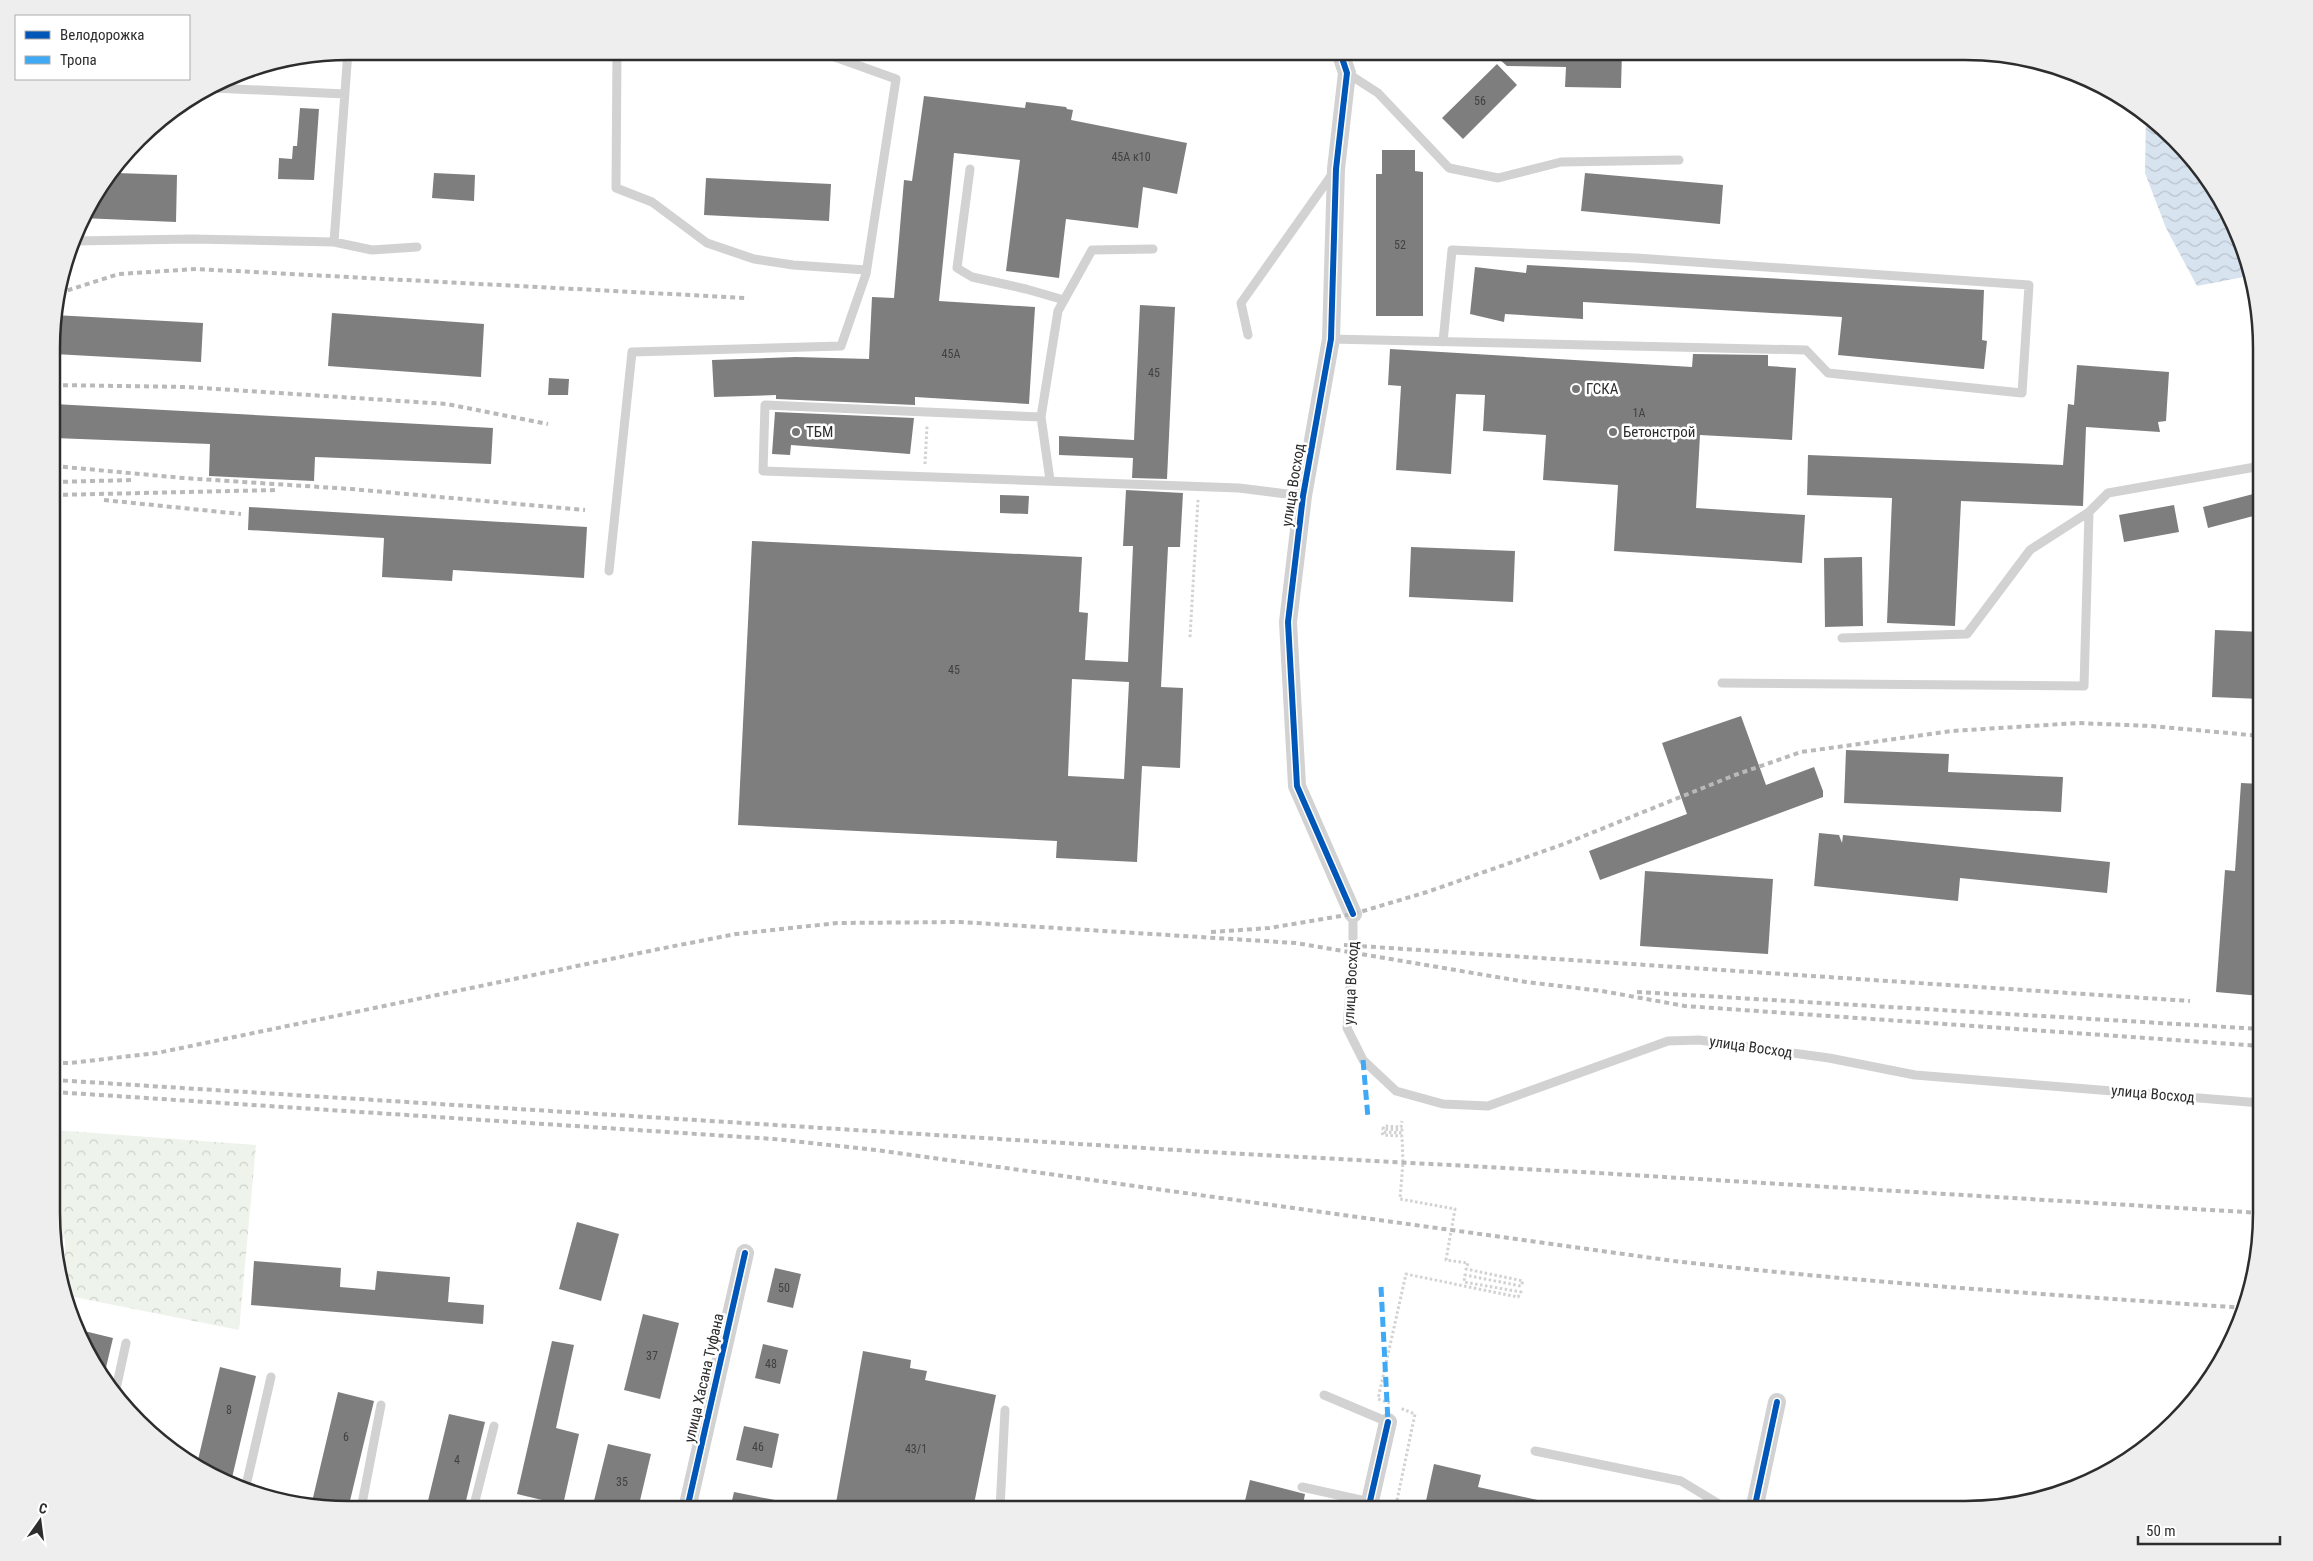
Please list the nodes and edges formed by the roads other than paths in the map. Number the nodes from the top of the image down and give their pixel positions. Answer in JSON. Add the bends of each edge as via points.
{"nodes":[{"id":1,"x":347,"y":60,"type":"edge"},
{"id":2,"x":617,"y":60,"type":"edge"},
{"id":3,"x":842,"y":60,"type":"edge"},
{"id":4,"x":1343,"y":60,"type":"edge"},
{"id":5,"x":1347,"y":73,"type":"junction"},
{"id":6,"x":224,"y":89,"type":"edge"},
{"id":7,"x":345,"y":94,"type":"junction"},
{"id":8,"x":1679,"y":160,"type":"dead end"},
{"id":9,"x":970,"y":169,"type":"dead end"},
{"id":10,"x":1336,"y":169,"type":"junction"},
{"id":11,"x":81,"y":241,"type":"edge"},
{"id":12,"x":334,"y":242,"type":"junction"},
{"id":13,"x":417,"y":247,"type":"dead end"},
{"id":14,"x":1153,"y":249,"type":"dead end"},
{"id":15,"x":866,"y":270,"type":"junction"},
{"id":16,"x":1064,"y":300,"type":"junction"},
{"id":17,"x":1248,"y":335,"type":"dead end"},
{"id":18,"x":1330,"y":339,"type":"junction"},
{"id":19,"x":1443,"y":342,"type":"junction"},
{"id":20,"x":1041,"y":417,"type":"junction"},
{"id":21,"x":2253,"y":467,"type":"edge"},
{"id":22,"x":1050,"y":480,"type":"junction"},
{"id":23,"x":1303,"y":496,"type":"junction"},
{"id":24,"x":2089,"y":512,"type":"junction"},
{"id":25,"x":609,"y":571,"type":"dead end"},
{"id":26,"x":1842,"y":638,"type":"dead end"},
{"id":27,"x":1722,"y":683,"type":"dead end"},
{"id":28,"x":1353,"y":914,"type":"joint"},
{"id":29,"x":2253,"y":1102,"type":"edge"},
{"id":30,"x":745,"y":1253,"type":"dead end"},
{"id":31,"x":126,"y":1343,"type":"dead end"},
{"id":32,"x":271,"y":1377,"type":"dead end"},
{"id":33,"x":117,"y":1384,"type":"edge"},
{"id":34,"x":1324,"y":1395,"type":"dead end"},
{"id":35,"x":1777,"y":1402,"type":"dead end"},
{"id":36,"x":381,"y":1405,"type":"dead end"},
{"id":37,"x":1005,"y":1410,"type":"dead end"},
{"id":38,"x":1388,"y":1422,"type":"joint"},
{"id":39,"x":494,"y":1426,"type":"dead end"},
{"id":40,"x":1535,"y":1451,"type":"dead end"},
{"id":41,"x":247,"y":1482,"type":"edge"},
{"id":42,"x":1302,"y":1487,"type":"dead end"},
{"id":43,"x":363,"y":1501,"type":"edge"},
{"id":44,"x":475,"y":1501,"type":"edge"},
{"id":45,"x":689,"y":1501,"type":"edge"},
{"id":46,"x":1000,"y":1501,"type":"edge"},
{"id":47,"x":1351,"y":1501,"type":"edge"},
{"id":48,"x":1370,"y":1501,"type":"edge"},
{"id":49,"x":1714,"y":1501,"type":"edge"},
{"id":50,"x":1756,"y":1501,"type":"edge"}],
"edges":[{"from":1,"to":7,"type":"lane"},
{"from":2,"to":15,"type":"lane","via":[[616,188],[652,202],[707,244],[754,260]]},
{"from":3,"to":15,"type":"lane","via":[[896,80]]},
{"from":4,"to":5,"type":"street","name":"улица Восход"},
{"from":5,"to":8,"type":"lane","via":[[1378,93],[1449,168],[1498,178],[1561,162]]},
{"from":5,"to":10,"type":"street","name":"улица Восход"},
{"from":6,"to":7,"type":"lane"},
{"from":7,"to":12,"type":"lane"},
{"from":9,"to":16,"type":"lane","via":[[957,268],[972,277]]},
{"from":10,"to":17,"type":"lane","via":[[1242,303]]},
{"from":10,"to":18,"type":"street","name":"улица Восход"},
{"from":11,"to":12,"type":"lane"},
{"from":12,"to":13,"type":"lane","via":[[372,250]]},
{"from":14,"to":16,"type":"lane","via":[[1092,250]]},
{"from":15,"to":25,"type":"lane","via":[[841,346],[632,352]]},
{"from":16,"to":20,"type":"lane","via":[[1058,311]]},
{"from":18,"to":19,"type":"lane"},
{"from":18,"to":23,"type":"street","name":"улица Восход"},
{"from":19,"to":19,"type":"lane","via":[[1452,250],[1636,258],[2029,285],[2022,394],[1828,373],[1806,350]]},
{"from":20,"to":22,"type":"lane"},
{"from":20,"to":22,"type":"lane","via":[[765,405],[763,471]]},
{"from":21,"to":24,"type":"lane","via":[[2108,493]]},
{"from":22,"to":23,"type":"lane","via":[[1239,488]]},
{"from":23,"to":28,"type":"street","name":"улица Восход","via":[[1288,622],[1297,786]]},
{"from":24,"to":26,"type":"lane","via":[[2030,550],[1967,634]]},
{"from":24,"to":27,"type":"lane","via":[[2084,686]]},
{"from":28,"to":29,"type":"lane","name":"улица Восход","via":[[1347,1028],[1363,1060],[1396,1091],[1443,1104],[1488,1106],[1668,1041],[1699,1040],[1828,1058],[1916,1075]]},
{"from":30,"to":45,"type":"street","name":"улица Хасана Туфана"},
{"from":31,"to":33,"type":"lane"},
{"from":32,"to":41,"type":"lane"},
{"from":34,"to":38,"type":"lane"},
{"from":35,"to":50,"type":"street"},
{"from":36,"to":43,"type":"lane"},
{"from":37,"to":46,"type":"lane"},
{"from":38,"to":48,"type":"street"},
{"from":39,"to":44,"type":"lane"},
{"from":40,"to":49,"type":"lane","via":[[1681,1481]]},
{"from":42,"to":47,"type":"lane"}]}
